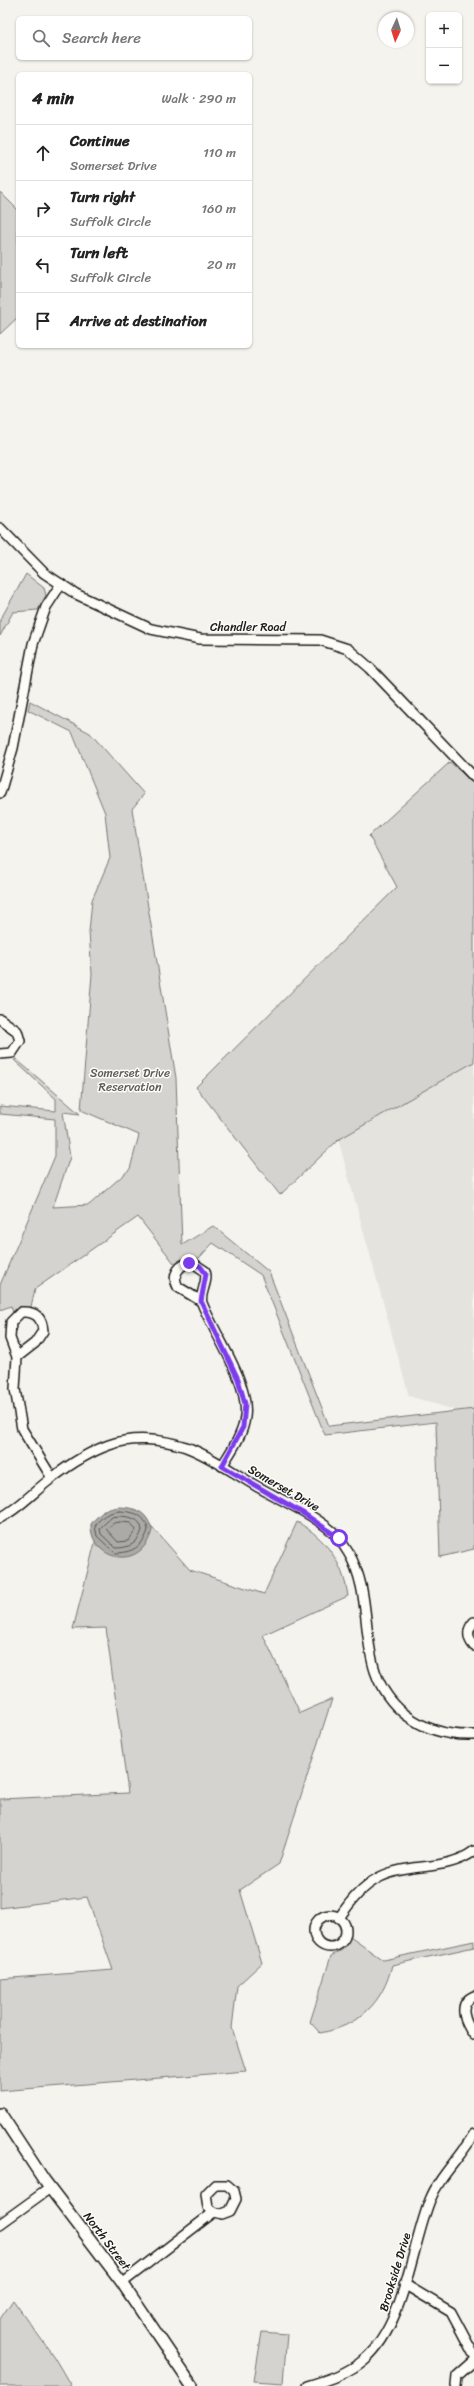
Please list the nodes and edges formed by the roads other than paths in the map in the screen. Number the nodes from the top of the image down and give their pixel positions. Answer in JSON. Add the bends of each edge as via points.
{"nodes":[{"id":1,"x":0,"y":528,"type":"edge"},
{"id":2,"x":61,"y":584,"type":"junction"},
{"id":3,"x":474,"y":777,"type":"edge"},
{"id":4,"x":0,"y":793,"type":"edge"},
{"id":5,"x":0,"y":1019,"type":"edge"},
{"id":6,"x":0,"y":1054,"type":"edge"},
{"id":7,"x":201,"y":1301,"type":"dead end"},
{"id":8,"x":17,"y":1357,"type":"junction"},
{"id":9,"x":222,"y":1466,"type":"junction"},
{"id":10,"x":52,"y":1478,"type":"junction"},
{"id":11,"x":0,"y":1518,"type":"edge"},
{"id":12,"x":474,"y":1622,"type":"edge"},
{"id":13,"x":474,"y":1646,"type":"edge"},
{"id":14,"x":474,"y":1735,"type":"edge"},
{"id":15,"x":474,"y":1851,"type":"edge"},
{"id":16,"x":339,"y":1918,"type":"dead end"},
{"id":17,"x":474,"y":1996,"type":"edge"},
{"id":18,"x":474,"y":2035,"type":"edge"},
{"id":19,"x":0,"y":2113,"type":"edge"},
{"id":20,"x":474,"y":2134,"type":"edge"},
{"id":21,"x":50,"y":2188,"type":"junction"},
{"id":22,"x":214,"y":2212,"type":"dead end"},
{"id":23,"x":0,"y":2224,"type":"edge"},
{"id":24,"x":122,"y":2283,"type":"junction"},
{"id":25,"x":404,"y":2284,"type":"junction"},
{"id":26,"x":474,"y":2356,"type":"edge"},
{"id":27,"x":474,"y":2361,"type":"edge"},
{"id":28,"x":192,"y":2386,"type":"edge"},
{"id":29,"x":307,"y":2386,"type":"edge"},
{"id":30,"x":456,"y":2386,"type":"edge"}],
"edges":[{"from":1,"to":2,"type":"street","name":"Chandler Road","via":[[44,573]]},
{"from":2,"to":3,"type":"street","name":"Chandler Road","via":[[76,594],[151,629],[170,634],[200,639],[320,640],[343,646],[370,668]]},
{"from":2,"to":4,"type":"street","via":[[46,607],[32,644],[13,748]]},
{"from":5,"to":6,"type":"street","via":[[17,1031],[20,1041],[12,1053]]},
{"from":7,"to":9,"type":"street","via":[[238,1379],[245,1404],[243,1427]]},
{"from":8,"to":8,"type":"street","via":[[10,1338],[10,1322],[21,1312],[34,1313],[42,1323],[41,1337]]},
{"from":8,"to":10,"type":"street","via":[[15,1389],[22,1429]]},
{"from":9,"to":10,"type":"street","name":"Somerset Drive","via":[[187,1447],[159,1440],[138,1439],[109,1445],[82,1458]]},
{"from":9,"to":14,"type":"street","name":"Somerset Drive","via":[[306,1515],[339,1538],[349,1553],[360,1582],[374,1672],[392,1702],[410,1718],[430,1728],[452,1734]]},
{"from":10,"to":11,"type":"street","name":"Somerset Drive","via":[[12,1512]]},
{"from":12,"to":13,"type":"street","via":[[468,1632]]},
{"from":15,"to":16,"type":"street","via":[[447,1864],[397,1871],[379,1877],[359,1892]]},
{"from":17,"to":18,"type":"street","via":[[467,2001],[463,2011],[465,2022]]},
{"from":19,"to":21,"type":"main road","name":"North Street"},
{"from":20,"to":25,"type":"street","name":"Brookside Drive","via":[[435,2189]]},
{"from":21,"to":23,"type":"street"},
{"from":21,"to":24,"type":"main road","name":"North Street"},
{"from":22,"to":24,"type":"street"},
{"from":24,"to":28,"type":"main road","name":"North Street"},
{"from":25,"to":26,"type":"street","via":[[451,2312]]},
{"from":25,"to":29,"type":"street","name":"Brookside Drive","via":[[390,2325],[370,2354],[336,2376]]},
{"from":27,"to":30,"type":"street","via":[[458,2376]]}]}
